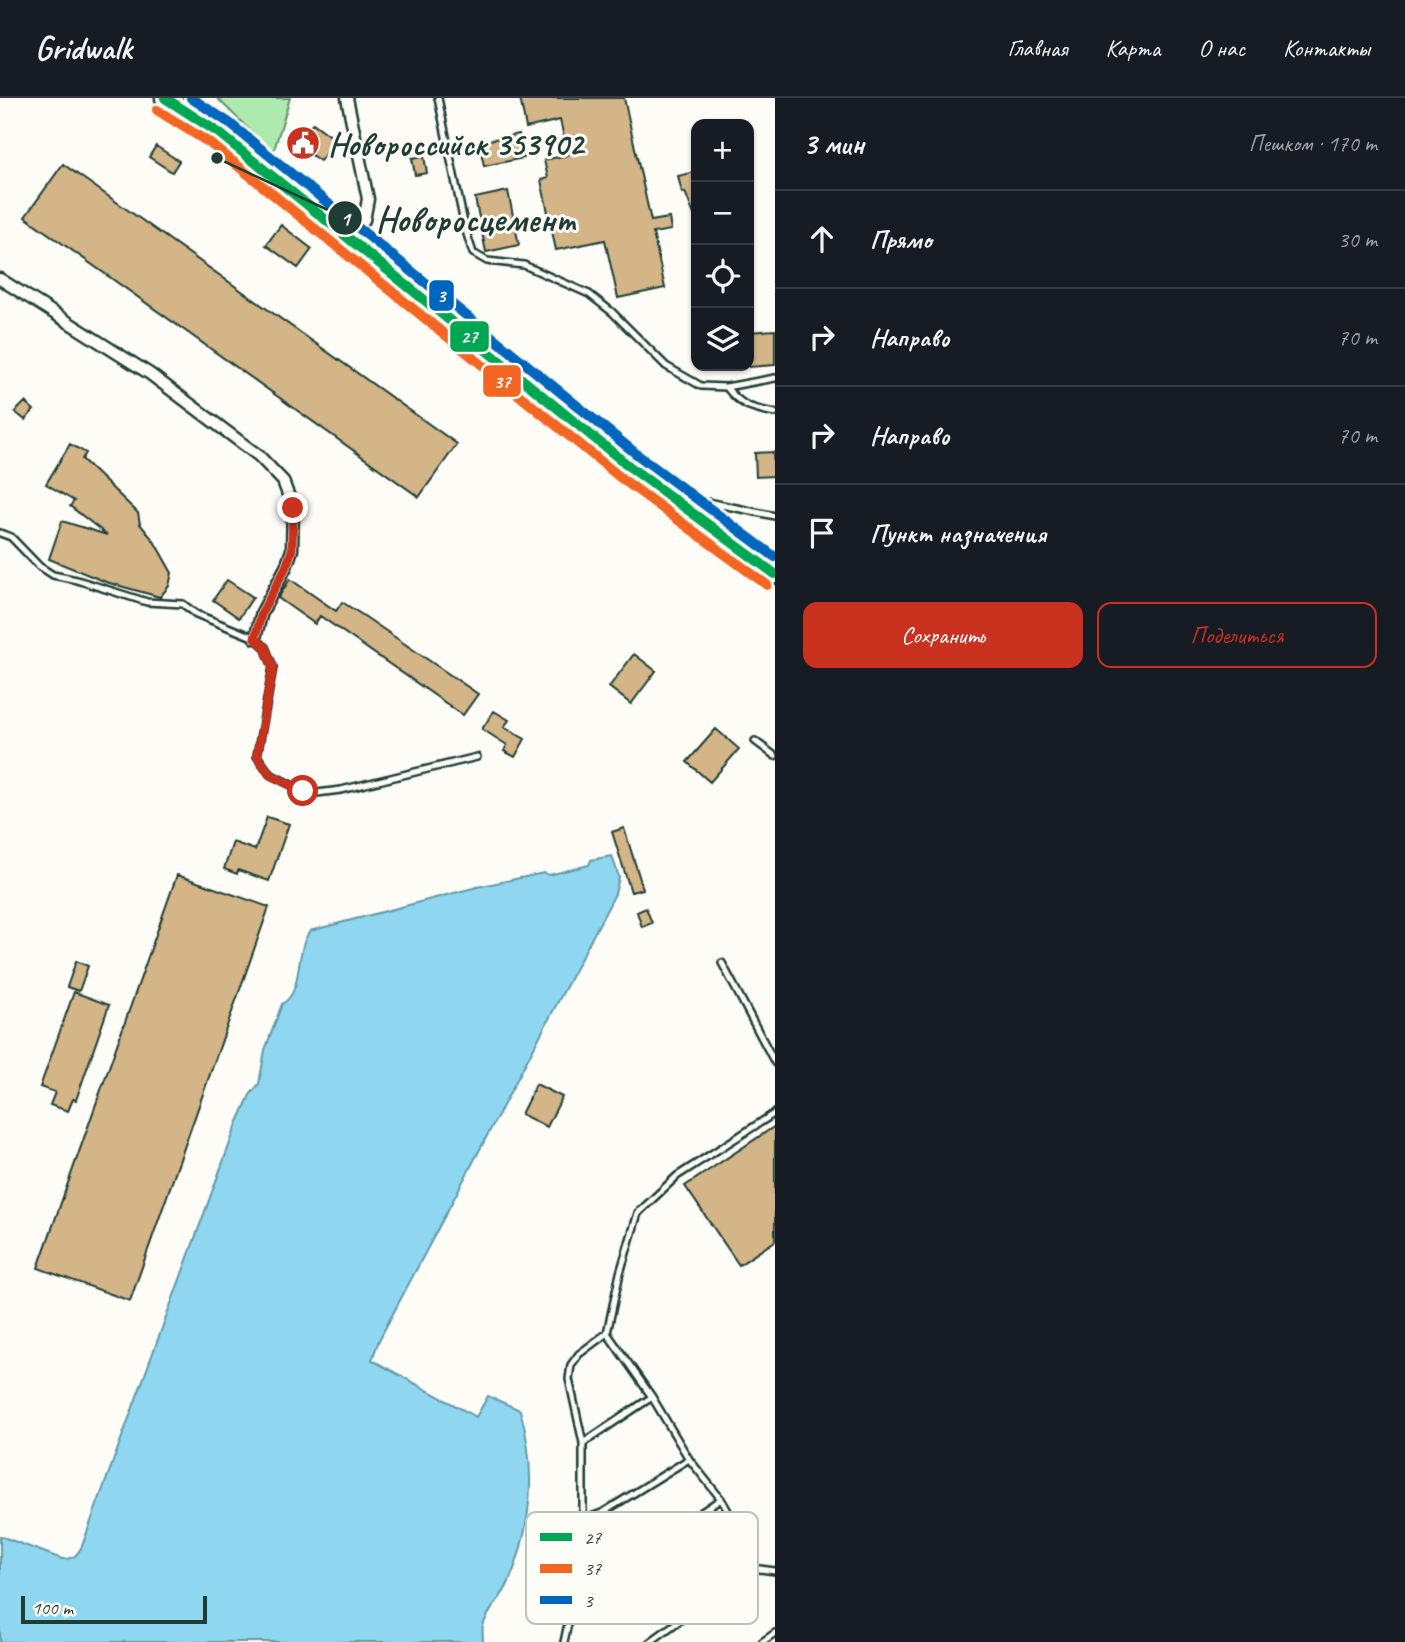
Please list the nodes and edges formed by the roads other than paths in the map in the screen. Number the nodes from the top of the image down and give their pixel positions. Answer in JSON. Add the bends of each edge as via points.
{"nodes":[{"id":1,"x":165,"y":98,"type":"edge"},
{"id":2,"x":347,"y":98,"type":"edge"},
{"id":3,"x":438,"y":98,"type":"edge"},
{"id":4,"x":348,"y":238,"type":"junction"},
{"id":5,"x":0,"y":279,"type":"edge"},
{"id":6,"x":775,"y":378,"type":"edge"},
{"id":7,"x":726,"y":387,"type":"junction"},
{"id":8,"x":775,"y":413,"type":"edge"},
{"id":9,"x":664,"y":493,"type":"junction"},
{"id":10,"x":775,"y":516,"type":"edge"},
{"id":11,"x":0,"y":533,"type":"edge"},
{"id":12,"x":775,"y":574,"type":"edge"},
{"id":13,"x":255,"y":638,"type":"junction"},
{"id":14,"x":755,"y":741,"type":"dead end"},
{"id":15,"x":775,"y":756,"type":"edge"},
{"id":16,"x":477,"y":757,"type":"dead end"},
{"id":17,"x":722,"y":964,"type":"dead end"},
{"id":18,"x":775,"y":1063,"type":"edge"},
{"id":19,"x":775,"y":1113,"type":"edge"},
{"id":20,"x":607,"y":1333,"type":"junction"},
{"id":21,"x":652,"y":1396,"type":"junction"},
{"id":22,"x":583,"y":1443,"type":"junction"},
{"id":23,"x":689,"y":1459,"type":"junction"},
{"id":24,"x":722,"y":1499,"type":"junction"},
{"id":25,"x":583,"y":1512,"type":"edge"},
{"id":26,"x":603,"y":1512,"type":"edge"},
{"id":27,"x":703,"y":1512,"type":"edge"},
{"id":28,"x":729,"y":1512,"type":"edge"},
{"id":29,"x":568,"y":1624,"type":"edge"},
{"id":30,"x":675,"y":1624,"type":"edge"},
{"id":31,"x":775,"y":1633,"type":"edge"},
{"id":32,"x":564,"y":1642,"type":"edge"},
{"id":33,"x":650,"y":1642,"type":"edge"},
{"id":34,"x":762,"y":1642,"type":"edge"}],
"edges":[{"from":1,"to":4,"type":"highway","via":[[219,132]]},
{"from":2,"to":4,"type":"street","via":[[368,199],[363,220]]},
{"from":3,"to":7,"type":"lane","via":[[473,253],[487,261],[524,265],[589,294],[666,366],[701,386]]},
{"from":4,"to":9,"type":"highway"},
{"from":5,"to":13,"type":"street","via":[[150,374],[260,456],[284,481],[293,508],[292,550],[262,612]]},
{"from":6,"to":7,"type":"lane"},
{"from":7,"to":8,"type":"lane","via":[[738,402]]},
{"from":9,"to":10,"type":"lane"},
{"from":9,"to":12,"type":"highway"},
{"from":11,"to":13,"type":"lane","via":[[11,537],[53,575],[147,603],[183,604]]},
{"from":13,"to":16,"type":"lane","via":[[265,647],[273,667],[257,756],[270,775],[309,794]]},
{"from":14,"to":15,"type":"lane"},
{"from":17,"to":18,"type":"lane"},
{"from":19,"to":20,"type":"lane","via":[[677,1176],[638,1213]]},
{"from":20,"to":21,"type":"lane"},
{"from":20,"to":22,"type":"lane","via":[[571,1364],[569,1379]]},
{"from":21,"to":22,"type":"lane"},
{"from":21,"to":23,"type":"lane"},
{"from":22,"to":25,"type":"lane"},
{"from":23,"to":24,"type":"lane"},
{"from":23,"to":26,"type":"lane"},
{"from":24,"to":27,"type":"lane"},
{"from":24,"to":28,"type":"lane"},
{"from":29,"to":32,"type":"lane"},
{"from":30,"to":33,"type":"lane"},
{"from":31,"to":34,"type":"lane"}]}
